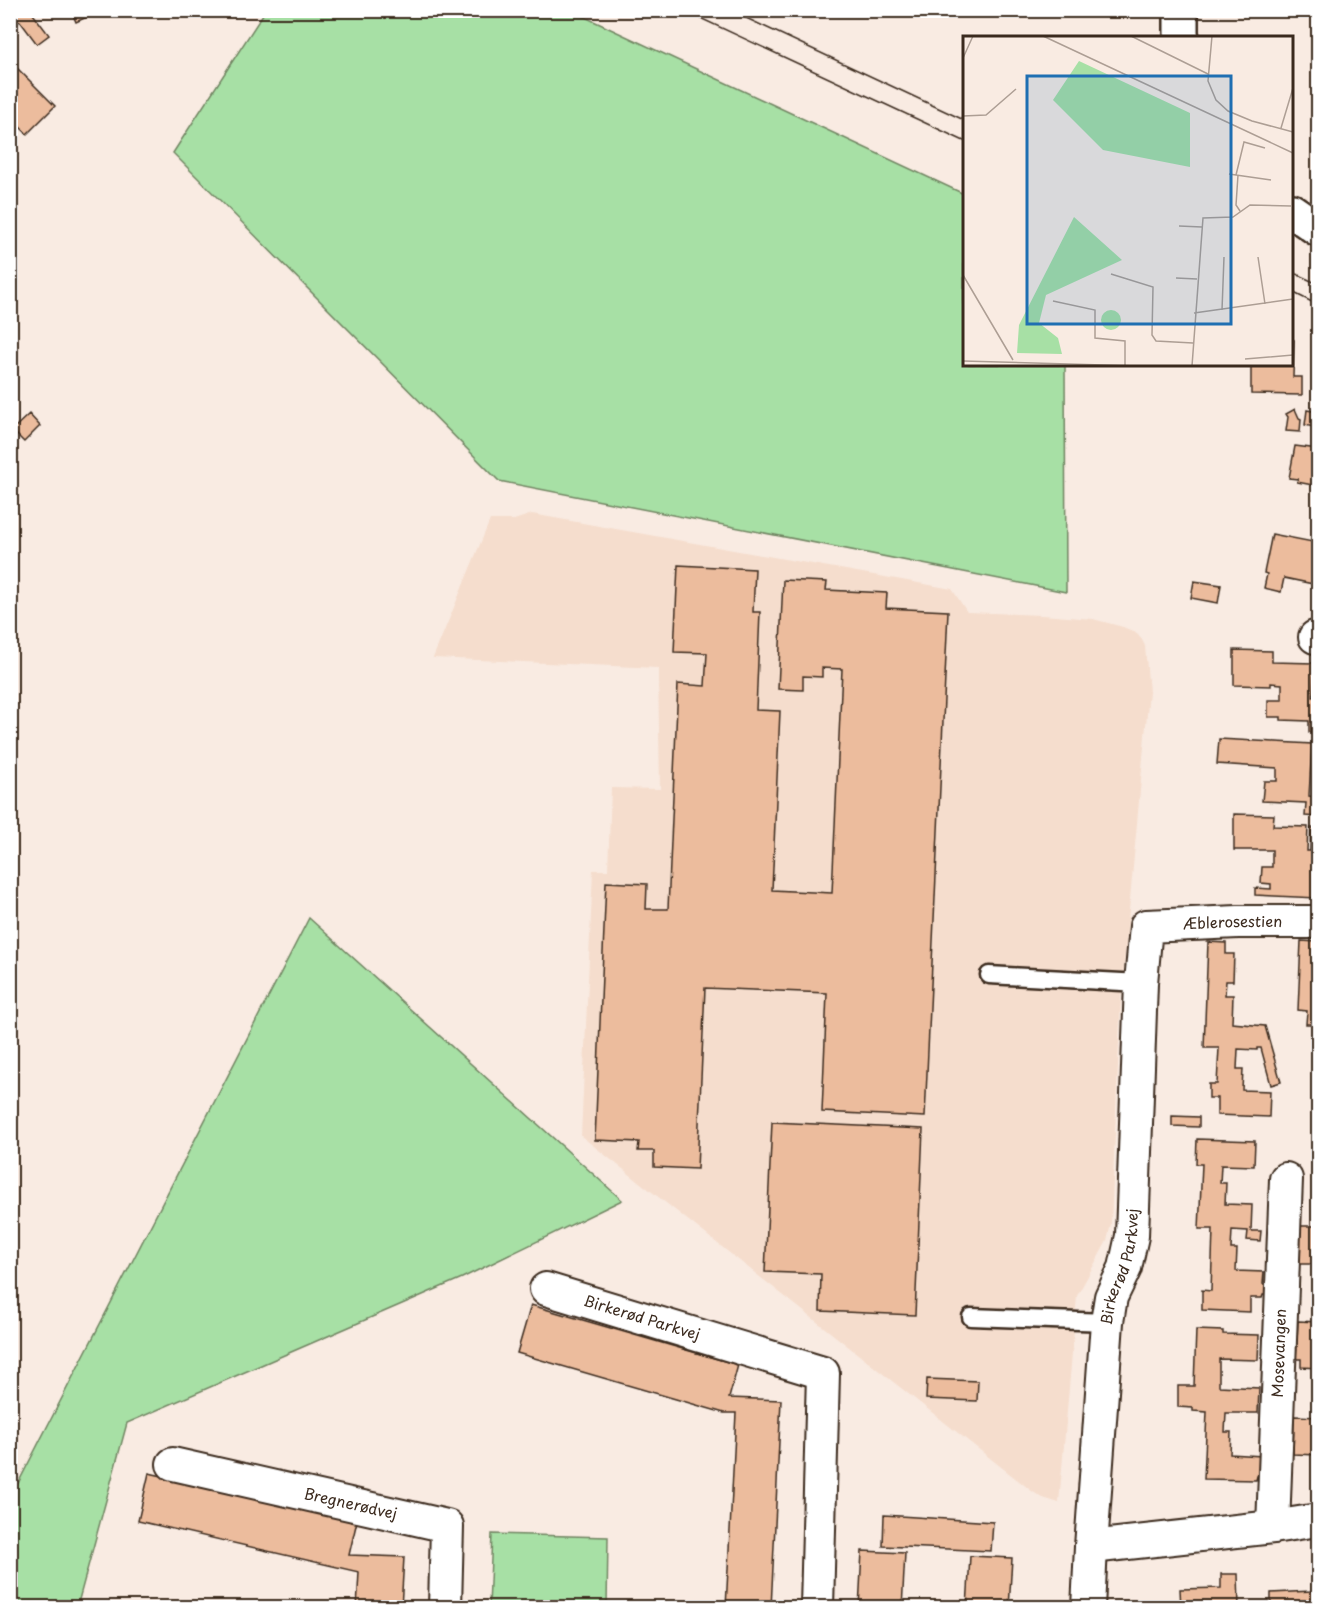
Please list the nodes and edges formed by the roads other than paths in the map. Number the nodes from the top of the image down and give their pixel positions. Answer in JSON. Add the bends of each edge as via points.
{"nodes":[{"id":1,"x":1181,"y":10,"type":"edge"},
{"id":2,"x":1182,"y":36,"type":"edge"},
{"id":3,"x":1293,"y":212,"type":"edge"},
{"id":4,"x":1318,"y":229,"type":"edge"},
{"id":5,"x":1318,"y":922,"type":"edge"},
{"id":6,"x":1146,"y":926,"type":"joint"},
{"id":7,"x":989,"y":975,"type":"dead end"},
{"id":8,"x":1141,"y":983,"type":"junction"},
{"id":9,"x":1287,"y":1179,"type":"dead end"},
{"id":10,"x":546,"y":1289,"type":"dead end"},
{"id":11,"x":971,"y":1317,"type":"dead end"},
{"id":12,"x":1107,"y":1322,"type":"junction"},
{"id":13,"x":173,"y":1464,"type":"dead end"},
{"id":14,"x":1318,"y":1520,"type":"edge"},
{"id":15,"x":1273,"y":1527,"type":"junction"},
{"id":16,"x":1091,"y":1547,"type":"junction"},
{"id":17,"x":445,"y":1608,"type":"edge"},
{"id":18,"x":817,"y":1608,"type":"edge"},
{"id":19,"x":1088,"y":1608,"type":"edge"}],
"edges":[{"from":1,"to":2,"type":"street"},
{"from":3,"to":4,"type":"street"},
{"from":5,"to":6,"type":"street","name":"Æblerosestien"},
{"from":6,"to":8,"type":"street","name":"Birkerød Parkvej"},
{"from":7,"to":8,"type":"lane"},
{"from":8,"to":12,"type":"street","name":"Birkerød Parkvej","via":[[1132,1236],[1125,1268],[1111,1297]]},
{"from":9,"to":15,"type":"street","name":"Mosevangen"},
{"from":10,"to":18,"type":"street","name":"Birkerød Parkvej","via":[[823,1373]]},
{"from":11,"to":12,"type":"lane"},
{"from":12,"to":16,"type":"street","name":"Birkerød Parkvej"},
{"from":13,"to":17,"type":"street","name":"Bregnerødvej","via":[[447,1526]]},
{"from":14,"to":15,"type":"street"},
{"from":15,"to":16,"type":"street"},
{"from":16,"to":19,"type":"street","name":"Birkerød Parkvej"}]}
